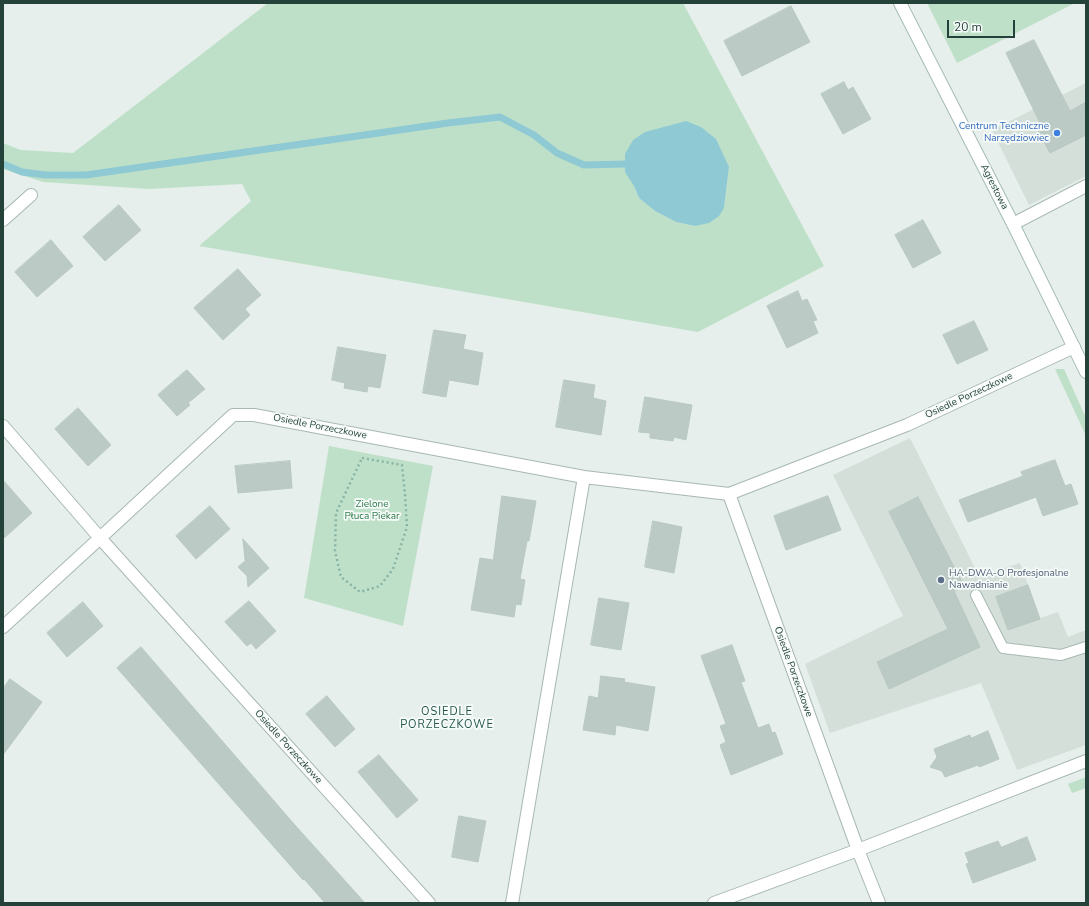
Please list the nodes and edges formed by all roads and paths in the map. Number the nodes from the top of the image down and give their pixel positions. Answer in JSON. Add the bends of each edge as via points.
{"nodes":[{"id":1,"x":900,"y":3,"type":"edge"},
{"id":2,"x":1086,"y":186,"type":"edge"},
{"id":3,"x":31,"y":195,"type":"dead end"},
{"id":4,"x":3,"y":220,"type":"edge"},
{"id":5,"x":1013,"y":224,"type":"junction"},
{"id":6,"x":1074,"y":347,"type":"junction"},
{"id":7,"x":1086,"y":372,"type":"edge"},
{"id":8,"x":3,"y":426,"type":"edge"},
{"id":9,"x":362,"y":458,"type":"joint"},
{"id":10,"x":584,"y":477,"type":"junction"},
{"id":11,"x":729,"y":494,"type":"junction"},
{"id":12,"x":100,"y":538,"type":"junction"},
{"id":13,"x":976,"y":595,"type":"dead end"},
{"id":14,"x":3,"y":627,"type":"edge"},
{"id":15,"x":1086,"y":647,"type":"edge"},
{"id":16,"x":1086,"y":761,"type":"edge"},
{"id":17,"x":858,"y":850,"type":"junction"},
{"id":18,"x":429,"y":903,"type":"edge"},
{"id":19,"x":512,"y":903,"type":"edge"},
{"id":20,"x":714,"y":903,"type":"edge"},
{"id":21,"x":879,"y":903,"type":"edge"}],
"edges":[{"from":1,"to":5,"type":"street","name":"Agrestowa"},
{"from":2,"to":5,"type":"street"},
{"from":3,"to":4,"type":"street"},
{"from":5,"to":6,"type":"street","name":"Agrestowa"},
{"from":6,"to":7,"type":"street","name":"Agrestowa"},
{"from":6,"to":11,"type":"street","name":"Osiedle Porzeczkowe","via":[[907,425]]},
{"from":8,"to":12,"type":"street","name":"Osiedle Porzeczkowe"},
{"from":9,"to":9,"type":"path","via":[[402,465],[407,527],[393,569],[380,586],[360,592],[341,577],[335,551],[336,513]]},
{"from":10,"to":11,"type":"street","name":"Osiedle Porzeczkowe"},
{"from":10,"to":12,"type":"street","name":"Osiedle Porzeczkowe","via":[[254,415],[233,415]]},
{"from":10,"to":19,"type":"street"},
{"from":11,"to":17,"type":"street","name":"Osiedle Porzeczkowe"},
{"from":12,"to":14,"type":"street","name":"Osiedle Porzeczkowe"},
{"from":12,"to":18,"type":"street","name":"Osiedle Porzeczkowe"},
{"from":13,"to":15,"type":"lane","via":[[1003,648],[1061,655]]},
{"from":16,"to":17,"type":"street"},
{"from":17,"to":20,"type":"street"},
{"from":17,"to":21,"type":"street","name":"Osiedle Porzeczkowe"}]}
